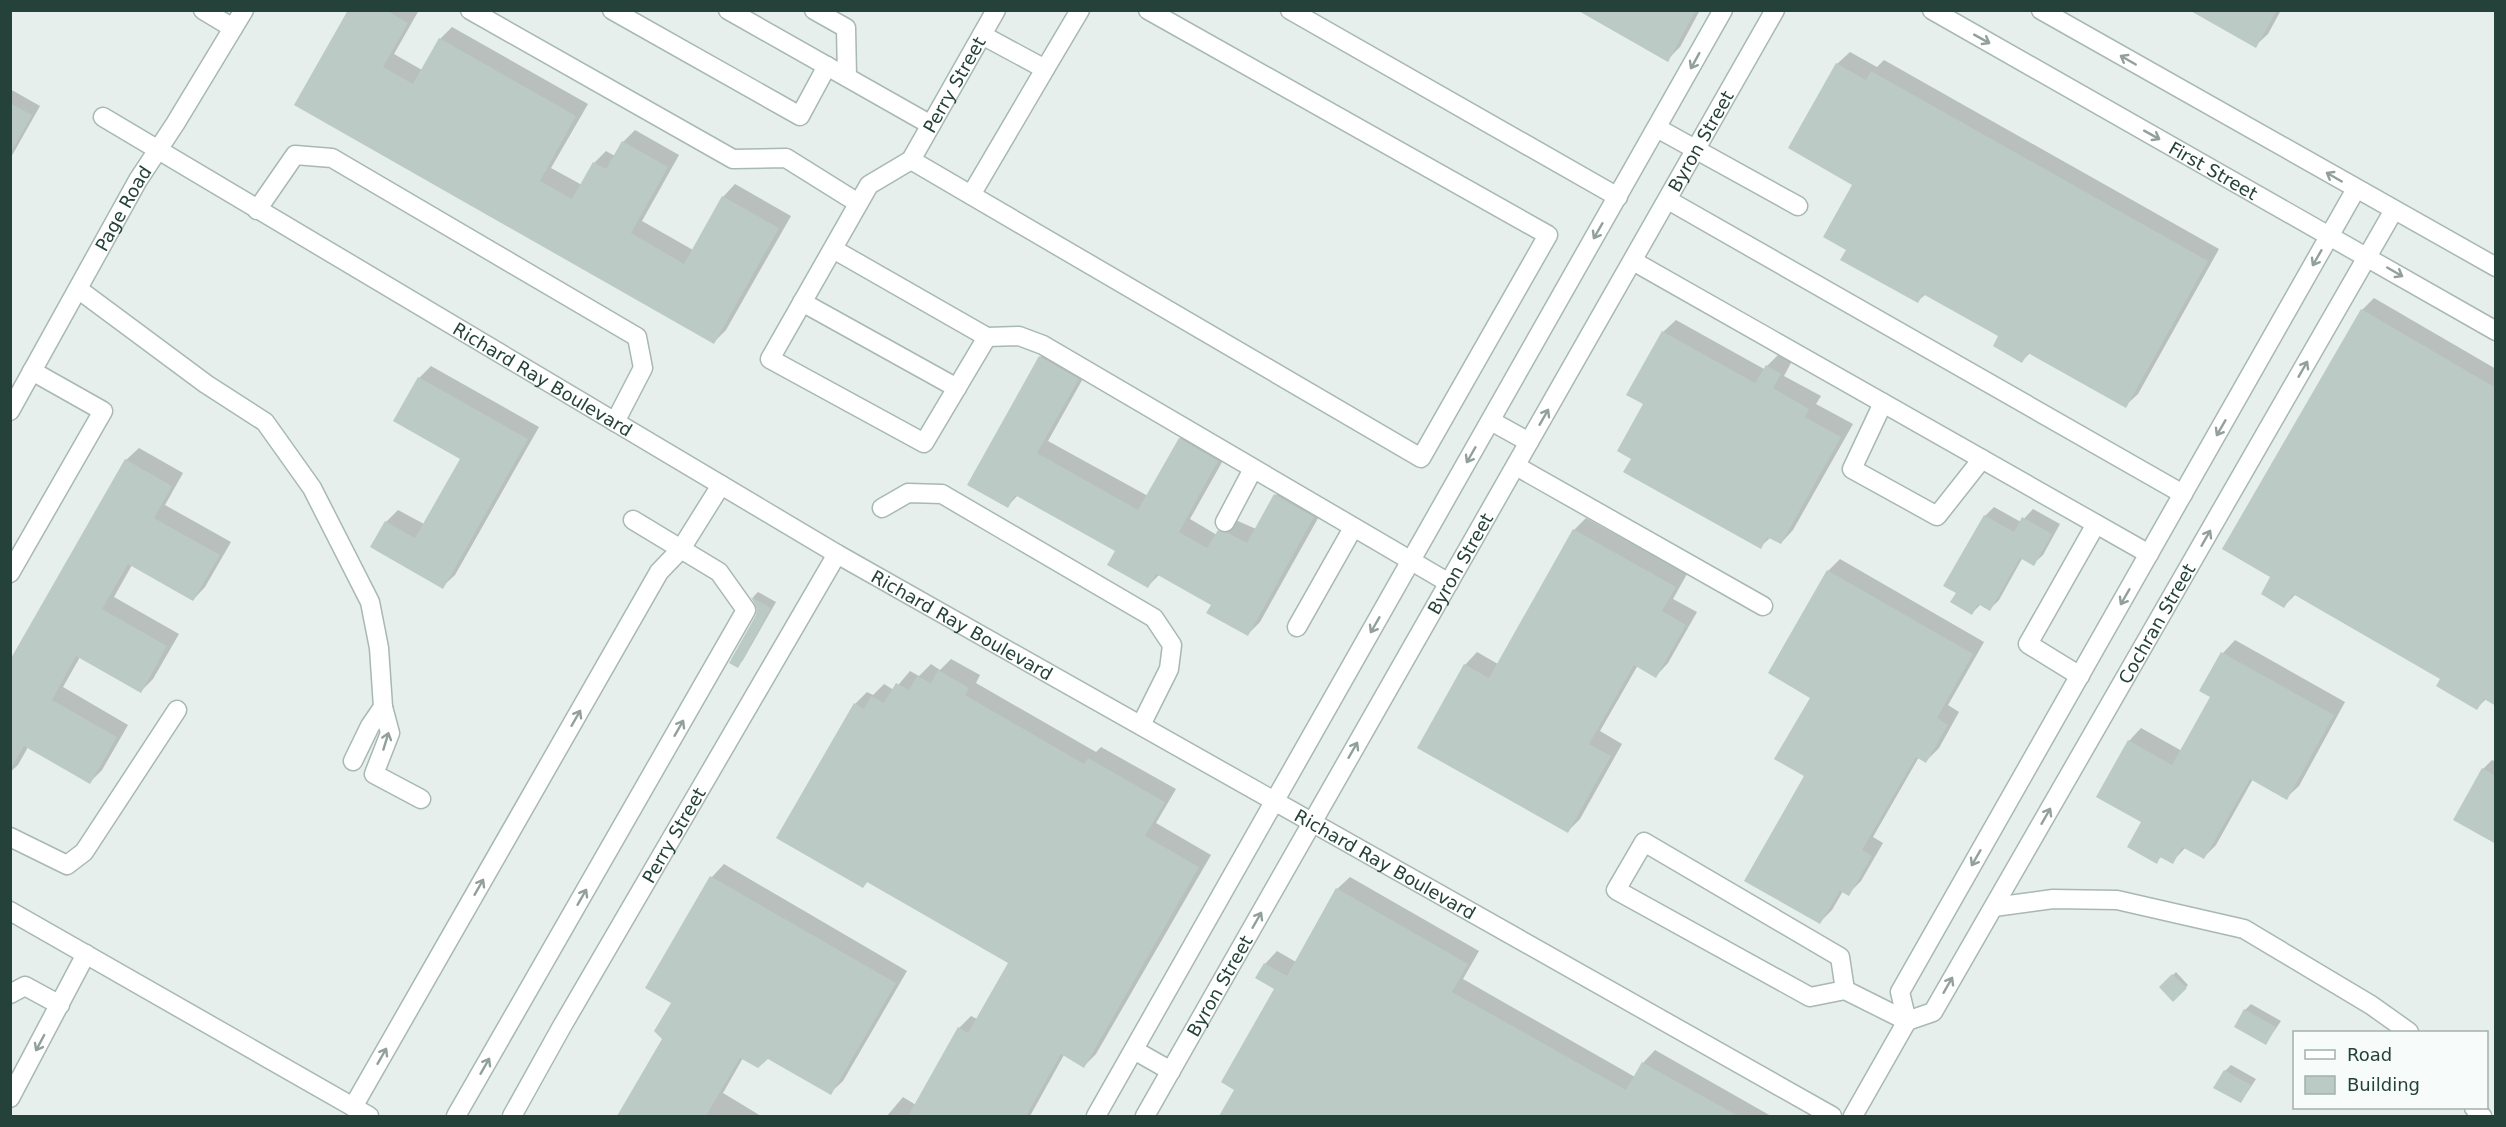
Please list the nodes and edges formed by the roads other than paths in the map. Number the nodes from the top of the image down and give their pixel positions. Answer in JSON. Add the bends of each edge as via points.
{"nodes":[{"id":1,"x":203,"y":10,"type":"edge"},
{"id":2,"x":244,"y":10,"type":"edge"},
{"id":3,"x":470,"y":10,"type":"edge"},
{"id":4,"x":612,"y":10,"type":"edge"},
{"id":5,"x":728,"y":10,"type":"edge"},
{"id":6,"x":814,"y":10,"type":"edge"},
{"id":7,"x":996,"y":10,"type":"edge"},
{"id":8,"x":1080,"y":10,"type":"edge"},
{"id":9,"x":1148,"y":10,"type":"edge"},
{"id":10,"x":1290,"y":10,"type":"edge"},
{"id":11,"x":1724,"y":10,"type":"edge"},
{"id":12,"x":1775,"y":10,"type":"edge"},
{"id":13,"x":1932,"y":10,"type":"edge"},
{"id":14,"x":2040,"y":10,"type":"edge"},
{"id":15,"x":234,"y":27,"type":"junction"},
{"id":16,"x":982,"y":34,"type":"junction"},
{"id":17,"x":827,"y":66,"type":"junction"},
{"id":18,"x":1046,"y":69,"type":"junction"},
{"id":19,"x":847,"y":77,"type":"junction"},
{"id":20,"x":103,"y":117,"type":"dead end"},
{"id":21,"x":930,"y":125,"type":"junction"},
{"id":22,"x":1657,"y":128,"type":"junction"},
{"id":23,"x":159,"y":149,"type":"junction"},
{"id":24,"x":1697,"y":150,"type":"junction"},
{"id":25,"x":911,"y":160,"type":"junction"},
{"id":26,"x":2356,"y":189,"type":"junction"},
{"id":27,"x":971,"y":195,"type":"junction"},
{"id":28,"x":1618,"y":197,"type":"junction"},
{"id":29,"x":1668,"y":200,"type":"junction"},
{"id":30,"x":858,"y":203,"type":"junction"},
{"id":31,"x":1798,"y":206,"type":"dead end"},
{"id":32,"x":257,"y":210,"type":"junction"},
{"id":33,"x":2394,"y":210,"type":"junction"},
{"id":34,"x":2330,"y":235,"type":"junction"},
{"id":35,"x":832,"y":249,"type":"junction"},
{"id":36,"x":2368,"y":256,"type":"junction"},
{"id":37,"x":1633,"y":261,"type":"junction"},
{"id":38,"x":2496,"y":267,"type":"edge"},
{"id":39,"x":78,"y":289,"type":"junction"},
{"id":40,"x":802,"y":302,"type":"junction"},
{"id":41,"x":2496,"y":331,"type":"edge"},
{"id":42,"x":987,"y":337,"type":"junction"},
{"id":43,"x":32,"y":371,"type":"junction"},
{"id":44,"x":957,"y":388,"type":"junction"},
{"id":45,"x":1883,"y":404,"type":"junction"},
{"id":46,"x":10,"y":411,"type":"edge"},
{"id":47,"x":1491,"y":421,"type":"junction"},
{"id":48,"x":615,"y":422,"type":"junction"},
{"id":49,"x":1529,"y":442,"type":"junction"},
{"id":50,"x":1982,"y":459,"type":"junction"},
{"id":51,"x":1516,"y":466,"type":"junction"},
{"id":52,"x":1253,"y":468,"type":"junction"},
{"id":53,"x":721,"y":485,"type":"junction"},
{"id":54,"x":2183,"y":494,"type":"junction"},
{"id":55,"x":882,"y":508,"type":"dead end"},
{"id":56,"x":633,"y":520,"type":"dead end"},
{"id":57,"x":1225,"y":522,"type":"dead end"},
{"id":58,"x":2096,"y":524,"type":"junction"},
{"id":59,"x":1353,"y":528,"type":"junction"},
{"id":60,"x":681,"y":549,"type":"junction"},
{"id":61,"x":837,"y":554,"type":"junction"},
{"id":62,"x":2149,"y":554,"type":"junction"},
{"id":63,"x":1411,"y":561,"type":"junction"},
{"id":64,"x":10,"y":573,"type":"edge"},
{"id":65,"x":1449,"y":583,"type":"junction"},
{"id":66,"x":1763,"y":606,"type":"dead end"},
{"id":67,"x":1297,"y":627,"type":"dead end"},
{"id":68,"x":2080,"y":676,"type":"junction"},
{"id":69,"x":383,"y":707,"type":"junction"},
{"id":70,"x":177,"y":710,"type":"dead end"},
{"id":71,"x":1141,"y":725,"type":"junction"},
{"id":72,"x":353,"y":761,"type":"dead end"},
{"id":73,"x":421,"y":799,"type":"dead end"},
{"id":74,"x":1274,"y":800,"type":"junction"},
{"id":75,"x":1313,"y":822,"type":"junction"},
{"id":76,"x":10,"y":837,"type":"edge"},
{"id":77,"x":1994,"y":907,"type":"junction"},
{"id":78,"x":10,"y":910,"type":"edge"},
{"id":79,"x":86,"y":954,"type":"junction"},
{"id":80,"x":1845,"y":990,"type":"junction"},
{"id":81,"x":10,"y":994,"type":"edge"},
{"id":82,"x":60,"y":1005,"type":"junction"},
{"id":83,"x":1907,"y":1021,"type":"junction"},
{"id":84,"x":2408,"y":1031,"type":"edge"},
{"id":85,"x":1134,"y":1050,"type":"junction"},
{"id":86,"x":1171,"y":1071,"type":"junction"},
{"id":87,"x":10,"y":1098,"type":"edge"},
{"id":88,"x":353,"y":1107,"type":"junction"},
{"id":89,"x":369,"y":1116,"type":"edge"},
{"id":90,"x":456,"y":1116,"type":"edge"},
{"id":91,"x":512,"y":1116,"type":"edge"},
{"id":92,"x":1096,"y":1116,"type":"edge"},
{"id":93,"x":1144,"y":1116,"type":"edge"},
{"id":94,"x":1832,"y":1116,"type":"edge"},
{"id":95,"x":1853,"y":1116,"type":"edge"}],
"edges":[{"from":1,"to":15,"type":"street"},
{"from":2,"to":15,"type":"street","name":"Page Road"},
{"from":3,"to":30,"type":"street","via":[[733,159],[786,158]]},
{"from":4,"to":17,"type":"street","via":[[800,116]]},
{"from":5,"to":17,"type":"street"},
{"from":6,"to":19,"type":"street","via":[[846,28]]},
{"from":7,"to":16,"type":"street","name":"Perry Street"},
{"from":8,"to":18,"type":"street"},
{"from":9,"to":27,"type":"street","via":[[1548,235],[1421,458]]},
{"from":10,"to":28,"type":"street"},
{"from":11,"to":22,"type":"street","one_way":true},
{"from":12,"to":24,"type":"street","name":"Byron Street"},
{"from":13,"to":34,"type":"street","name":"First Street","one_way":true},
{"from":26,"to":14,"type":"street","one_way":true},
{"from":15,"to":23,"type":"street","name":"Page Road"},
{"from":16,"to":18,"type":"street"},
{"from":16,"to":21,"type":"street","name":"Perry Street"},
{"from":17,"to":19,"type":"street"},
{"from":18,"to":27,"type":"street"},
{"from":19,"to":21,"type":"street"},
{"from":20,"to":23,"type":"street","name":"Richard Ray Boulevard"},
{"from":21,"to":25,"type":"street","name":"Perry Street"},
{"from":22,"to":24,"type":"street"},
{"from":22,"to":28,"type":"street"},
{"from":23,"to":32,"type":"street","name":"Richard Ray Boulevard"},
{"from":23,"to":39,"type":"street","name":"Page Road"},
{"from":24,"to":29,"type":"street","name":"Byron Street"},
{"from":24,"to":31,"type":"street"},
{"from":25,"to":27,"type":"street"},
{"from":25,"to":30,"type":"street","via":[[869,185]]},
{"from":26,"to":33,"type":"street"},
{"from":26,"to":34,"type":"street"},
{"from":28,"to":47,"type":"street","one_way":true},
{"from":29,"to":37,"type":"street","name":"Byron Street"},
{"from":29,"to":54,"type":"street"},
{"from":30,"to":35,"type":"street"},
{"from":32,"to":48,"type":"street","name":"Richard Ray Boulevard"},
{"from":32,"to":48,"type":"street","via":[[295,155],[332,158],[637,337],[643,368]]},
{"from":33,"to":36,"type":"street","name":"Cochran Street"},
{"from":33,"to":38,"type":"street"},
{"from":34,"to":36,"type":"street","name":"First Street"},
{"from":34,"to":54,"type":"street","one_way":true},
{"from":35,"to":40,"type":"street"},
{"from":35,"to":42,"type":"street"},
{"from":36,"to":41,"type":"street","name":"First Street","one_way":true},
{"from":77,"to":36,"type":"street","name":"Cochran Street","one_way":true},
{"from":37,"to":45,"type":"street"},
{"from":49,"to":37,"type":"street","name":"Byron Street","one_way":true},
{"from":39,"to":43,"type":"street","name":"Page Road"},
{"from":39,"to":69,"type":"street","via":[[206,384],[265,422],[312,488],[370,602],[379,648]]},
{"from":40,"to":44,"type":"street"},
{"from":40,"to":44,"type":"street","via":[[770,359],[924,442]]},
{"from":42,"to":44,"type":"street"},
{"from":42,"to":52,"type":"street","via":[[1019,336],[1043,345]]},
{"from":43,"to":46,"type":"street","name":"Page Road"},
{"from":43,"to":64,"type":"street","via":[[103,411]]},
{"from":45,"to":50,"type":"street"},
{"from":45,"to":50,"type":"street","via":[[1852,469],[1937,516]]},
{"from":47,"to":49,"type":"street"},
{"from":47,"to":63,"type":"street","one_way":true},
{"from":48,"to":53,"type":"street","name":"Richard Ray Boulevard"},
{"from":49,"to":51,"type":"street","name":"Byron Street"},
{"from":50,"to":58,"type":"street"},
{"from":51,"to":65,"type":"street","name":"Byron Street"},
{"from":51,"to":66,"type":"street"},
{"from":52,"to":57,"type":"street"},
{"from":52,"to":59,"type":"street"},
{"from":53,"to":60,"type":"street"},
{"from":53,"to":61,"type":"street","name":"Richard Ray Boulevard"},
{"from":54,"to":62,"type":"street"},
{"from":55,"to":71,"type":"street","via":[[908,493],[942,494],[1154,618],[1172,645],[1169,669]]},
{"from":56,"to":60,"type":"street"},
{"from":58,"to":62,"type":"street"},
{"from":58,"to":68,"type":"street","via":[[2028,644]]},
{"from":59,"to":63,"type":"street"},
{"from":59,"to":67,"type":"street"},
{"from":88,"to":60,"type":"street","one_way":true,"via":[[659,572]]},
{"from":90,"to":60,"type":"street","one_way":true,"via":[[746,610],[719,572]]},
{"from":61,"to":71,"type":"street","name":"Richard Ray Boulevard"},
{"from":61,"to":91,"type":"street","name":"Perry Street"},
{"from":62,"to":68,"type":"street","one_way":true},
{"from":63,"to":65,"type":"street"},
{"from":63,"to":74,"type":"street","one_way":true},
{"from":75,"to":65,"type":"street","name":"Byron Street","one_way":true},
{"from":68,"to":83,"type":"street","one_way":true,"via":[[1900,992]]},
{"from":69,"to":72,"type":"street"},
{"from":73,"to":69,"type":"street","one_way":true,"via":[[375,774],[390,733]]},
{"from":70,"to":76,"type":"street","via":[[84,852],[67,865]]},
{"from":71,"to":74,"type":"street","name":"Richard Ray Boulevard"},
{"from":74,"to":75,"type":"street","name":"Richard Ray Boulevard"},
{"from":74,"to":85,"type":"street"},
{"from":86,"to":75,"type":"street","name":"Byron Street","one_way":true},
{"from":75,"to":94,"type":"street","name":"Richard Ray Boulevard"},
{"from":83,"to":77,"type":"street","name":"Cochran Street","one_way":true,"via":[[1933,1012]]},
{"from":77,"to":84,"type":"street","via":[[2052,899],[2117,900],[2244,928]]},
{"from":78,"to":79,"type":"street"},
{"from":79,"to":82,"type":"street"},
{"from":79,"to":88,"type":"street"},
{"from":80,"to":80,"type":"street","via":[[1810,997],[1616,890],[1644,842],[1840,957]]},
{"from":80,"to":83,"type":"street"},
{"from":81,"to":82,"type":"street","via":[[25,986]]},
{"from":82,"to":87,"type":"street","one_way":true},
{"from":83,"to":95,"type":"street"},
{"from":85,"to":86,"type":"street"},
{"from":85,"to":92,"type":"street"},
{"from":86,"to":93,"type":"street","name":"Byron Street"},
{"from":88,"to":89,"type":"street"}]}
